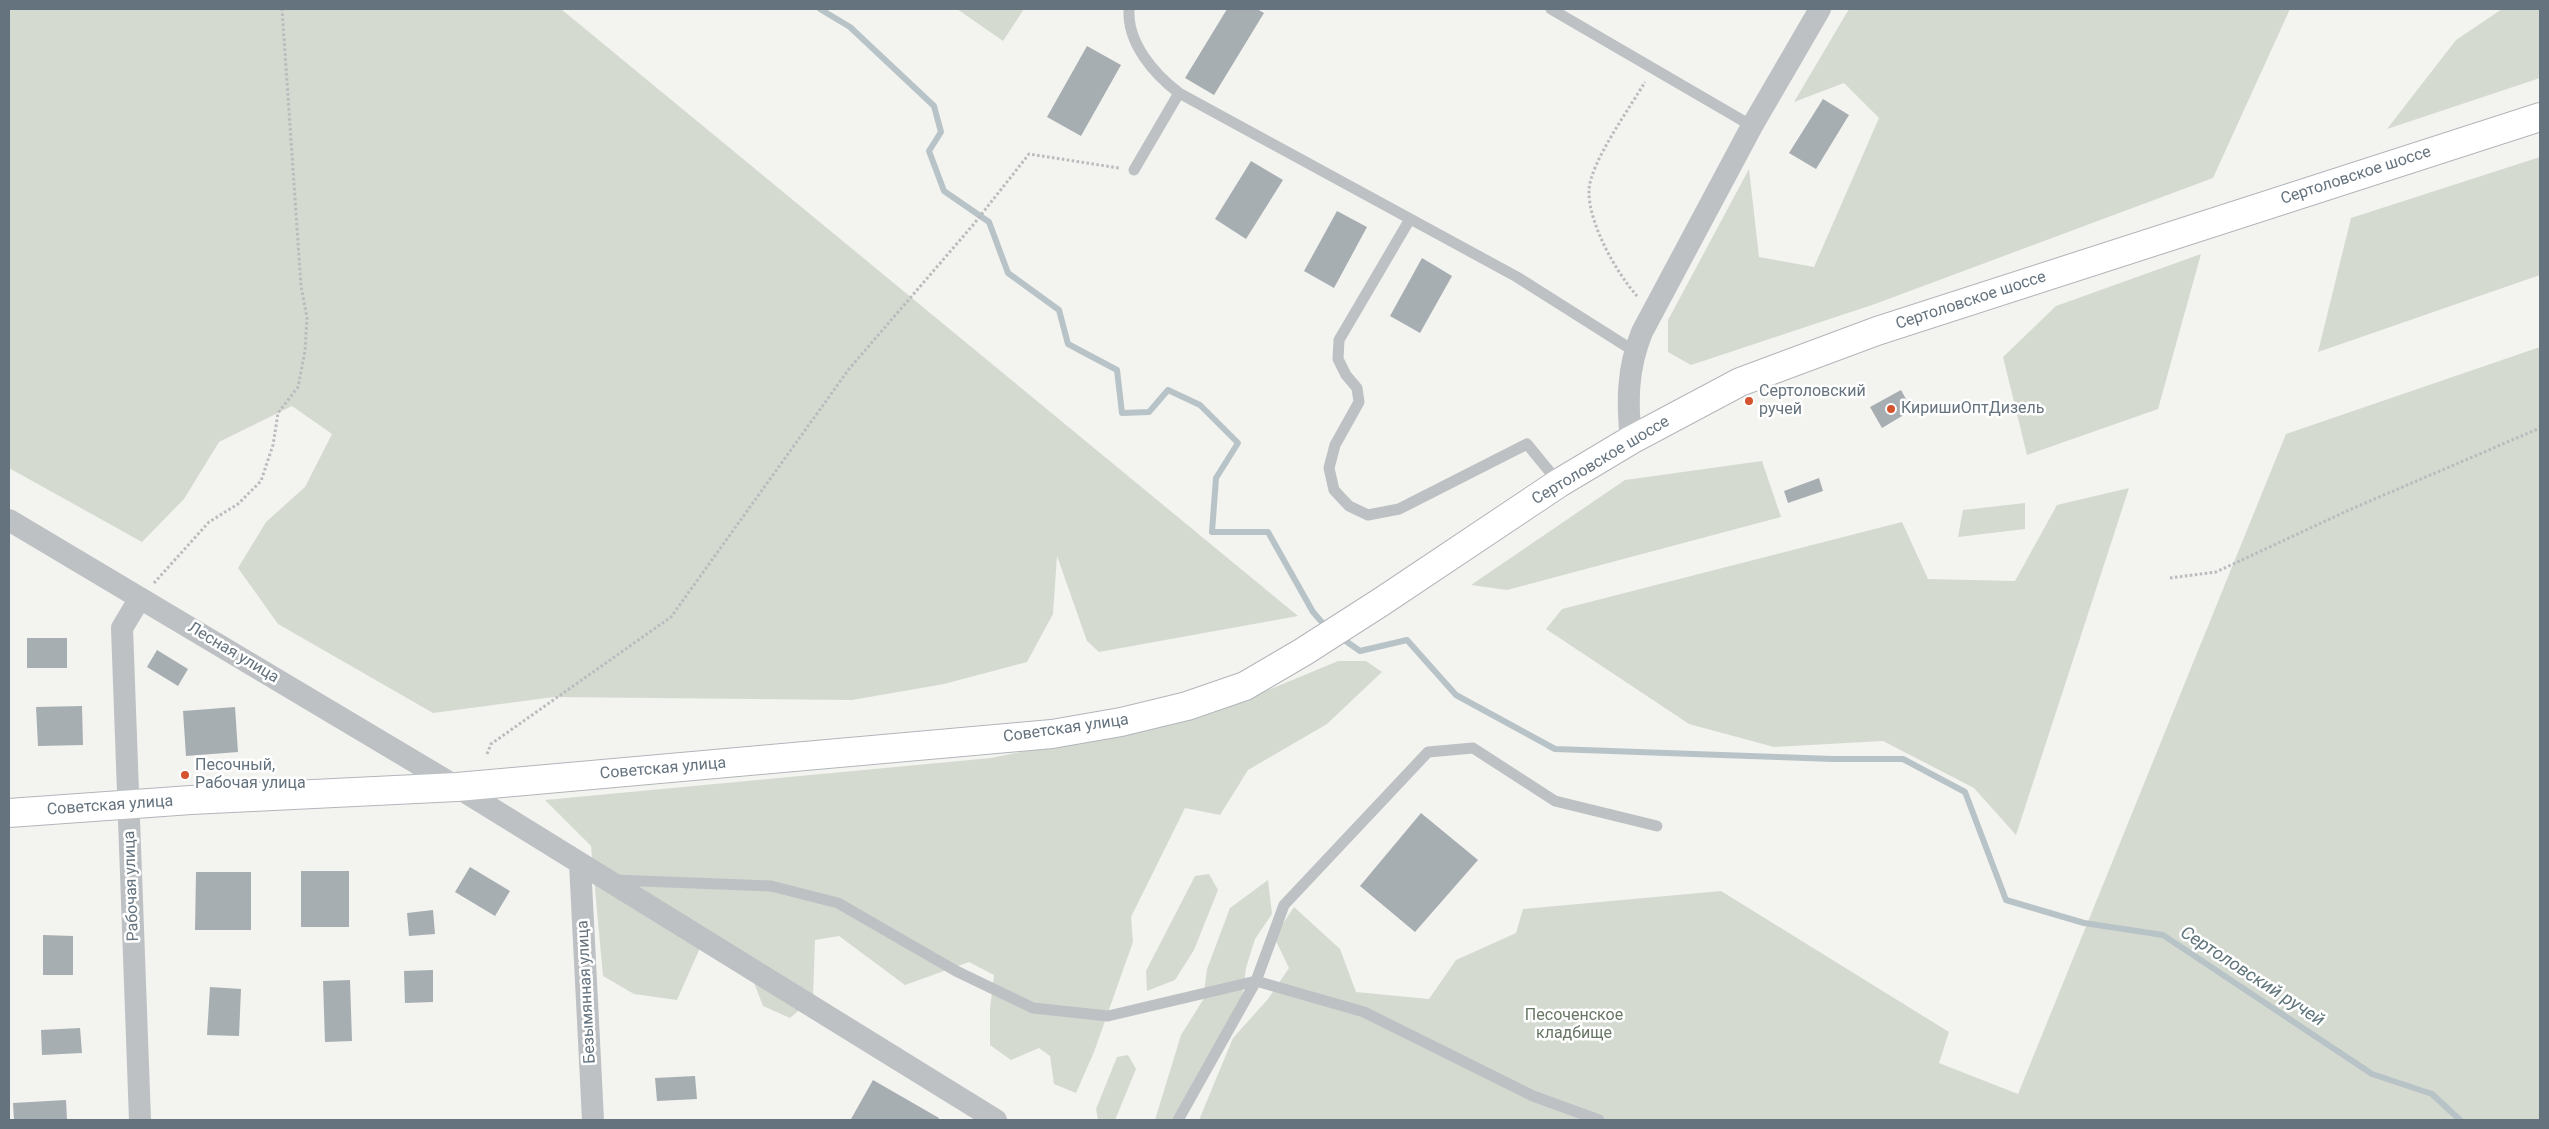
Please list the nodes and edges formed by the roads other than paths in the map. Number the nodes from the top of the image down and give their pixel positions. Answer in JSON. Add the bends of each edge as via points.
{"nodes":[{"id":1,"x":1129,"y":9,"type":"edge"},
{"id":2,"x":1551,"y":9,"type":"edge"},
{"id":3,"x":1820,"y":9,"type":"edge"},
{"id":4,"x":1179,"y":93,"type":"junction"},
{"id":5,"x":2540,"y":117,"type":"edge"},
{"id":6,"x":1752,"y":126,"type":"junction"},
{"id":7,"x":1134,"y":170,"type":"road end"},
{"id":8,"x":1410,"y":219,"type":"junction"},
{"id":9,"x":1634,"y":351,"type":"junction"},
{"id":10,"x":1631,"y":440,"type":"junction"},
{"id":11,"x":1560,"y":483,"type":"junction"},
{"id":12,"x":9,"y":520,"type":"edge"},
{"id":13,"x":140,"y":598,"type":"junction"},
{"id":14,"x":1381,"y":602,"type":"joint"},
{"id":15,"x":457,"y":787,"type":"junction"},
{"id":16,"x":130,"y":804,"type":"junction"},
{"id":17,"x":9,"y":814,"type":"edge"},
{"id":18,"x":1657,"y":826,"type":"dead end"},
{"id":19,"x":580,"y":863,"type":"junction"},
{"id":20,"x":607,"y":879,"type":"junction"},
{"id":21,"x":1256,"y":982,"type":"junction"},
{"id":22,"x":140,"y":1120,"type":"edge"},
{"id":23,"x":593,"y":1120,"type":"edge"},
{"id":24,"x":996,"y":1120,"type":"edge"},
{"id":25,"x":1178,"y":1120,"type":"edge"},
{"id":26,"x":1599,"y":1120,"type":"edge"}],
"edges":[{"from":1,"to":4,"type":"lane","via":[[1128,16],[1139,49],[1160,79]]},
{"from":2,"to":6,"type":"lane"},
{"from":3,"to":6,"type":"street"},
{"from":4,"to":7,"type":"lane"},
{"from":4,"to":8,"type":"lane"},
{"from":5,"to":10,"type":"main road","name":"Сертоловское шоссе","via":[[1869,334],[1740,382]]},
{"from":6,"to":9,"type":"street","via":[[1651,312]]},
{"from":8,"to":9,"type":"lane","via":[[1518,277]]},
{"from":8,"to":11,"type":"lane","via":[[1339,340],[1338,359],[1357,388],[1359,402],[1335,445],[1329,468],[1334,490],[1349,506],[1368,515],[1399,509],[1527,444]]},
{"from":9,"to":10,"type":"street","via":[[1628,387]]},
{"from":10,"to":11,"type":"main road","name":"Сертоловское шоссе"},
{"from":11,"to":14,"type":"main road","name":"Сертоловское шоссе"},
{"from":12,"to":13,"type":"street","name":"Лесная улица"},
{"from":13,"to":15,"type":"street","name":"Лесная улица"},
{"from":13,"to":16,"type":"street","name":"Рабочая улица","via":[[122,628]]},
{"from":14,"to":15,"type":"main road","name":"Советская улица","via":[[1245,686],[1187,706],[1121,722],[1052,734]]},
{"from":15,"to":16,"type":"main road","name":"Советская улица"},
{"from":15,"to":19,"type":"street","name":"Лесная улица"},
{"from":16,"to":17,"type":"main road","name":"Советская улица"},
{"from":16,"to":22,"type":"street","name":"Рабочая улица"},
{"from":18,"to":21,"type":"lane","via":[[1555,801],[1472,748],[1428,752],[1284,905]]},
{"from":19,"to":20,"type":"street","name":"Лесная улица"},
{"from":19,"to":23,"type":"street","name":"Безымянная улица"},
{"from":20,"to":21,"type":"lane","via":[[771,886],[838,902],[956,971],[1032,1008],[1108,1016]]},
{"from":20,"to":24,"type":"street","name":"Лесная улица"},
{"from":21,"to":25,"type":"lane"},
{"from":21,"to":26,"type":"lane","via":[[1364,1012],[1533,1096]]}]}
